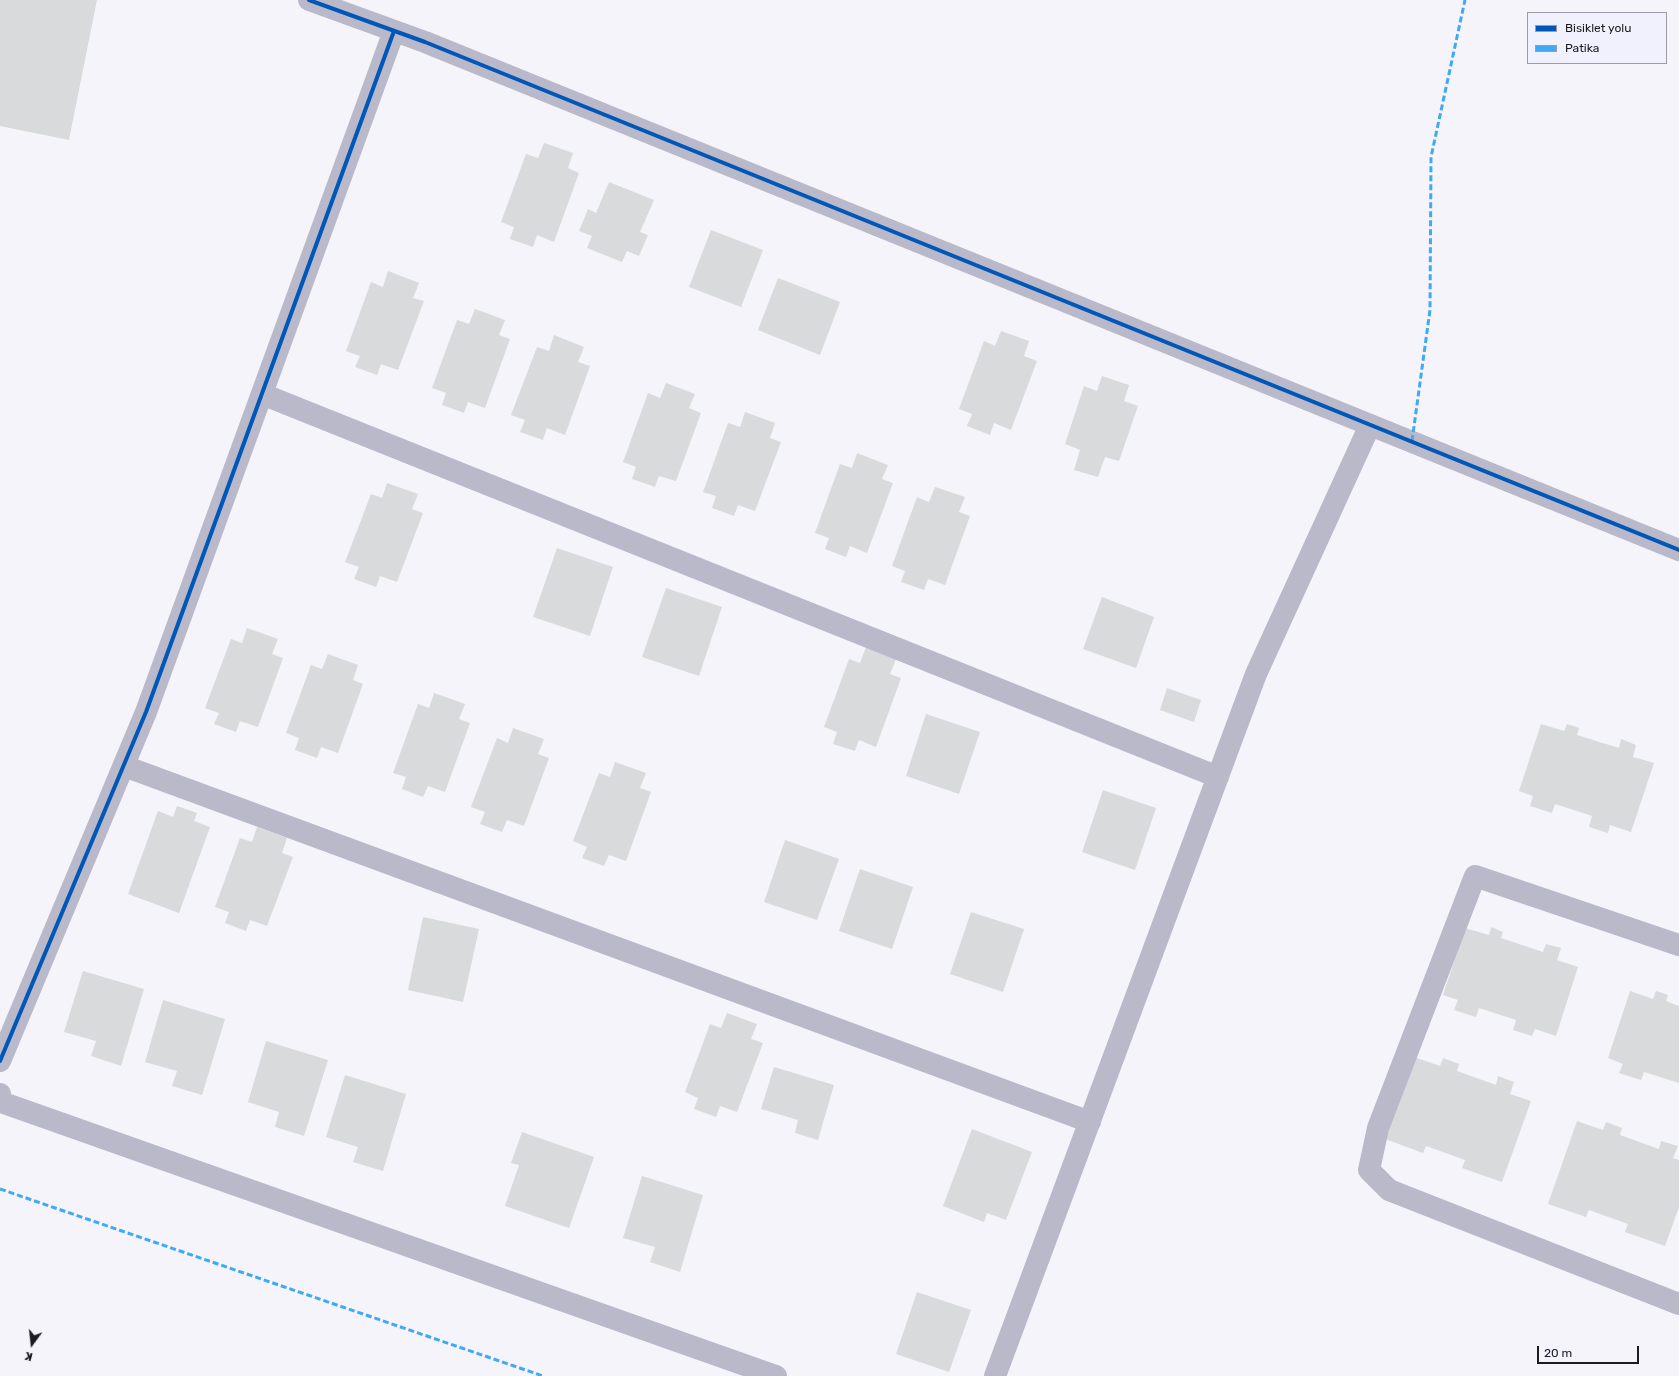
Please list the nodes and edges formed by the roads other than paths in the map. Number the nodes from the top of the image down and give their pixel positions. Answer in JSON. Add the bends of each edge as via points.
{"nodes":[{"id":1,"x":309,"y":0,"type":"edge"},
{"id":2,"x":394,"y":31,"type":"junction"},
{"id":3,"x":262,"y":394,"type":"junction"},
{"id":4,"x":1370,"y":425,"type":"junction"},
{"id":5,"x":1679,"y":550,"type":"edge"},
{"id":6,"x":124,"y":766,"type":"junction"},
{"id":7,"x":1218,"y":778,"type":"junction"},
{"id":8,"x":1679,"y":946,"type":"edge"},
{"id":9,"x":0,"y":1061,"type":"edge"},
{"id":10,"x":0,"y":1094,"type":"edge"},
{"id":11,"x":1090,"y":1122,"type":"junction"},
{"id":12,"x":1679,"y":1304,"type":"edge"},
{"id":13,"x":776,"y":1376,"type":"edge"},
{"id":14,"x":995,"y":1376,"type":"edge"}],
"edges":[{"from":1,"to":2,"type":"street"},
{"from":2,"to":3,"type":"street"},
{"from":2,"to":4,"type":"street"},
{"from":3,"to":6,"type":"street"},
{"from":3,"to":7,"type":"street"},
{"from":4,"to":5,"type":"street"},
{"from":4,"to":7,"type":"street","via":[[1256,674]]},
{"from":6,"to":9,"type":"street"},
{"from":6,"to":11,"type":"street"},
{"from":7,"to":11,"type":"street"},
{"from":8,"to":12,"type":"street","via":[[1475,876],[1378,1128],[1369,1170],[1389,1190]]},
{"from":10,"to":13,"type":"street","via":[[1,1102]]},
{"from":11,"to":14,"type":"street"}]}
